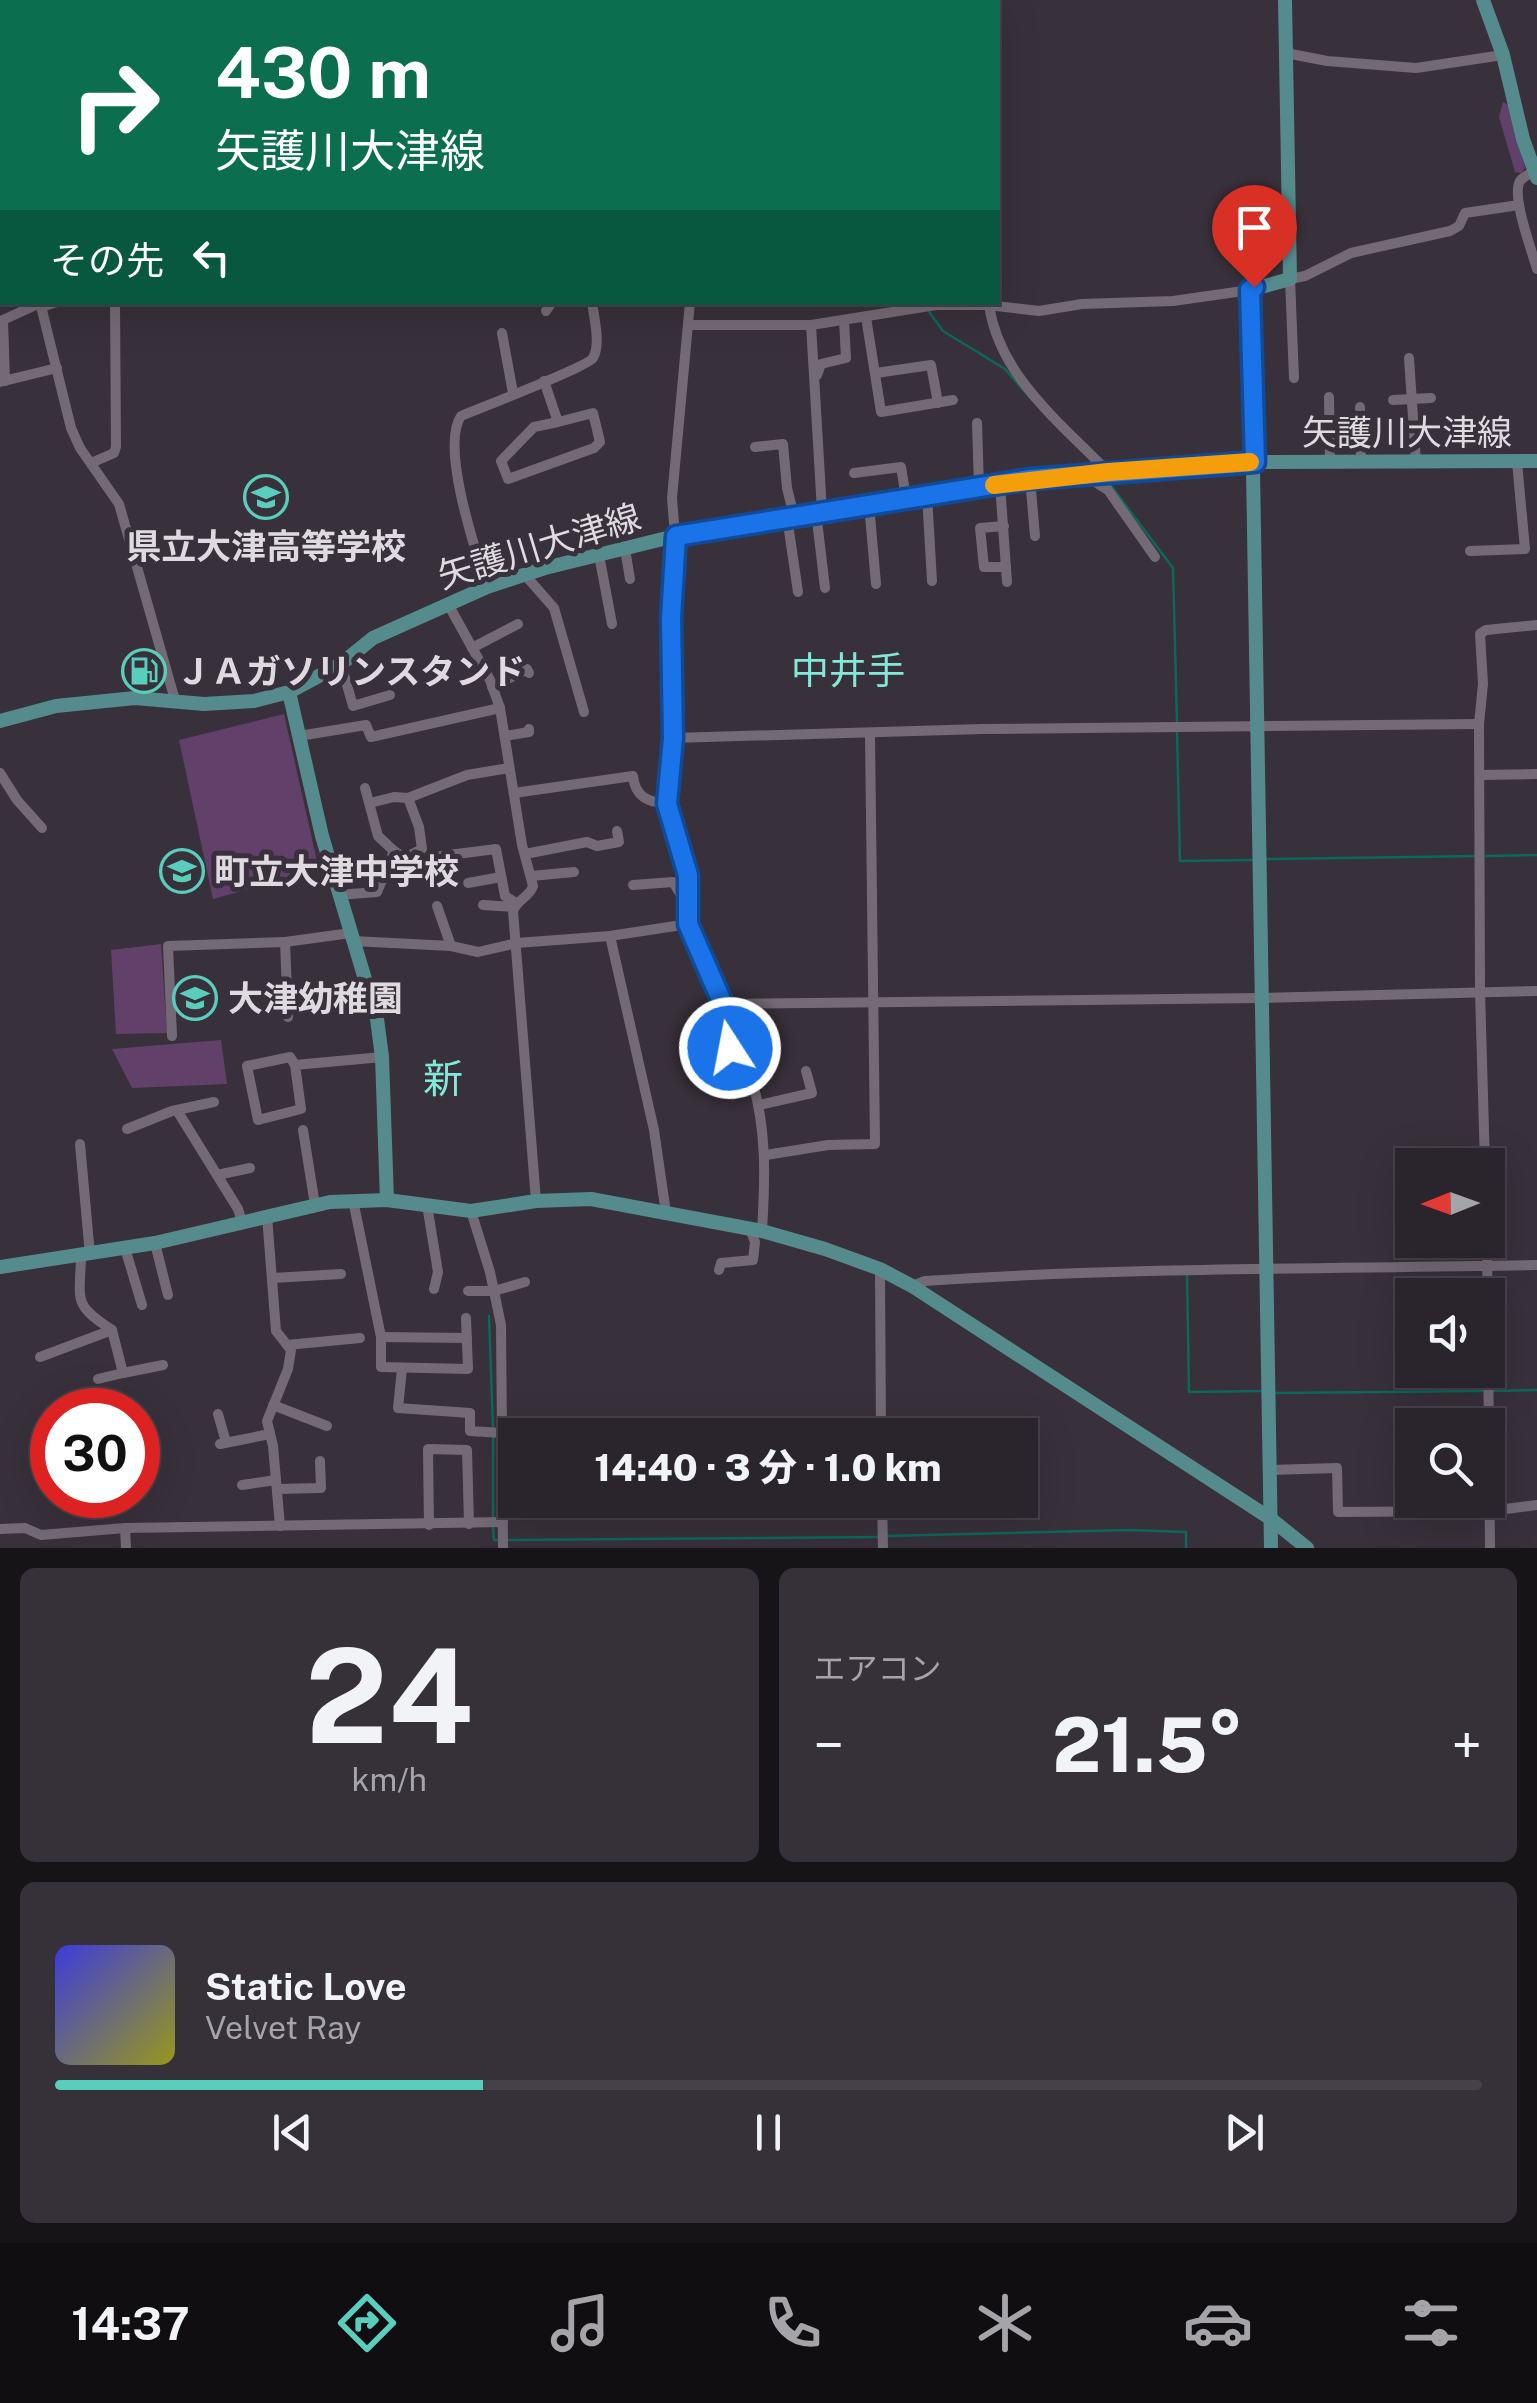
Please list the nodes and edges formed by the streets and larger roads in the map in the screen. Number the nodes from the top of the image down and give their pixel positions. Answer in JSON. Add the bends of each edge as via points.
{"nodes":[{"id":1,"x":1285,"y":0,"type":"edge"},
{"id":2,"x":1483,"y":0,"type":"edge"},
{"id":3,"x":1286,"y":53,"type":"junction"},
{"id":4,"x":1503,"y":55,"type":"junction"},
{"id":5,"x":1531,"y":148,"type":"edge"},
{"id":6,"x":1535,"y":174,"type":"edge"},
{"id":7,"x":1519,"y":204,"type":"junction"},
{"id":8,"x":1537,"y":268,"type":"edge"},
{"id":9,"x":1290,"y":280,"type":"junction"},
{"id":10,"x":1250,"y":290,"type":"junction"},
{"id":11,"x":38,"y":305,"type":"edge"},
{"id":12,"x":40,"y":305,"type":"edge"},
{"id":13,"x":115,"y":305,"type":"edge"},
{"id":14,"x":592,"y":305,"type":"edge"},
{"id":15,"x":690,"y":305,"type":"edge"},
{"id":16,"x":989,"y":305,"type":"junction"},
{"id":17,"x":866,"y":317,"type":"junction"},
{"id":18,"x":2,"y":320,"type":"edge"},
{"id":19,"x":844,"y":320,"type":"junction"},
{"id":20,"x":810,"y":325,"type":"junction"},
{"id":21,"x":688,"y":326,"type":"junction"},
{"id":22,"x":502,"y":332,"type":"dead end"},
{"id":23,"x":1409,"y":358,"type":"dead end"},
{"id":24,"x":2,"y":361,"type":"edge"},
{"id":25,"x":58,"y":368,"type":"junction"},
{"id":26,"x":876,"y":373,"type":"junction"},
{"id":27,"x":1294,"y":378,"type":"dead end"},
{"id":28,"x":2,"y":381,"type":"edge"},
{"id":29,"x":544,"y":381,"type":"junction"},
{"id":30,"x":514,"y":393,"type":"junction"},
{"id":31,"x":1329,"y":398,"type":"dead end"},
{"id":32,"x":1412,"y":398,"type":"junction"},
{"id":33,"x":1430,"y":398,"type":"dead end"},
{"id":34,"x":953,"y":400,"type":"dead end"},
{"id":35,"x":1393,"y":400,"type":"dead end"},
{"id":36,"x":938,"y":403,"type":"junction"},
{"id":37,"x":817,"y":406,"type":"dead end"},
{"id":38,"x":1360,"y":407,"type":"dead end"},
{"id":39,"x":558,"y":422,"type":"junction"},
{"id":40,"x":977,"y":423,"type":"dead end"},
{"id":41,"x":754,"y":447,"type":"dead end"},
{"id":42,"x":1537,"y":461,"type":"edge"},
{"id":43,"x":1255,"y":462,"type":"junction"},
{"id":44,"x":1330,"y":462,"type":"junction"},
{"id":45,"x":1361,"y":462,"type":"junction"},
{"id":46,"x":1416,"y":462,"type":"junction"},
{"id":47,"x":1518,"y":462,"type":"junction"},
{"id":48,"x":91,"y":463,"type":"junction"},
{"id":49,"x":1108,"y":472,"type":"junction"},
{"id":50,"x":854,"y":474,"type":"dead end"},
{"id":51,"x":1083,"y":474,"type":"junction"},
{"id":52,"x":1030,"y":479,"type":"junction"},
{"id":53,"x":1000,"y":484,"type":"junction"},
{"id":54,"x":980,"y":487,"type":"junction"},
{"id":55,"x":928,"y":495,"type":"junction"},
{"id":56,"x":906,"y":498,"type":"junction"},
{"id":57,"x":869,"y":504,"type":"junction"},
{"id":58,"x":819,"y":512,"type":"junction"},
{"id":59,"x":791,"y":516,"type":"junction"},
{"id":60,"x":1004,"y":526,"type":"junction"},
{"id":61,"x":676,"y":536,"type":"junction"},
{"id":62,"x":1035,"y":536,"type":"dead end"},
{"id":63,"x":625,"y":548,"type":"junction"},
{"id":64,"x":1470,"y":551,"type":"dead end"},
{"id":65,"x":599,"y":555,"type":"junction"},
{"id":66,"x":1156,"y":557,"type":"dead end"},
{"id":67,"x":1006,"y":566,"type":"junction"},
{"id":68,"x":525,"y":575,"type":"junction"},
{"id":69,"x":630,"y":580,"type":"dead end"},
{"id":70,"x":932,"y":581,"type":"dead end"},
{"id":71,"x":1007,"y":582,"type":"dead end"},
{"id":72,"x":876,"y":584,"type":"dead end"},
{"id":73,"x":487,"y":587,"type":"junction"},
{"id":74,"x":825,"y":588,"type":"dead end"},
{"id":75,"x":798,"y":592,"type":"dead end"},
{"id":76,"x":448,"y":604,"type":"junction"},
{"id":77,"x":518,"y":624,"type":"dead end"},
{"id":78,"x":612,"y":624,"type":"dead end"},
{"id":79,"x":1537,"y":625,"type":"edge"},
{"id":80,"x":472,"y":648,"type":"junction"},
{"id":81,"x":340,"y":664,"type":"junction"},
{"id":82,"x":529,"y":672,"type":"dead end"},
{"id":83,"x":492,"y":687,"type":"junction"},
{"id":84,"x":290,"y":692,"type":"junction"},
{"id":85,"x":390,"y":695,"type":"dead end"},
{"id":86,"x":175,"y":700,"type":"junction"},
{"id":87,"x":500,"y":708,"type":"junction"},
{"id":88,"x":584,"y":712,"type":"dead end"},
{"id":89,"x":0,"y":721,"type":"edge"},
{"id":90,"x":1479,"y":724,"type":"junction"},
{"id":91,"x":1259,"y":728,"type":"junction"},
{"id":92,"x":529,"y":729,"type":"dead end"},
{"id":93,"x":870,"y":734,"type":"junction"},
{"id":94,"x":299,"y":736,"type":"junction"},
{"id":95,"x":505,"y":736,"type":"junction"},
{"id":96,"x":673,"y":738,"type":"junction"},
{"id":97,"x":510,"y":768,"type":"junction"},
{"id":98,"x":0,"y":774,"type":"edge"},
{"id":99,"x":1537,"y":774,"type":"edge"},
{"id":100,"x":1482,"y":775,"type":"junction"},
{"id":101,"x":365,"y":788,"type":"dead end"},
{"id":102,"x":514,"y":793,"type":"junction"},
{"id":103,"x":408,"y":798,"type":"junction"},
{"id":104,"x":370,"y":804,"type":"junction"},
{"id":105,"x":667,"y":804,"type":"junction"},
{"id":106,"x":42,"y":828,"type":"dead end"},
{"id":107,"x":617,"y":831,"type":"dead end"},
{"id":108,"x":394,"y":852,"type":"junction"},
{"id":109,"x":525,"y":854,"type":"junction"},
{"id":110,"x":442,"y":856,"type":"dead end"},
{"id":111,"x":574,"y":872,"type":"dead end"},
{"id":112,"x":530,"y":876,"type":"junction"},
{"id":113,"x":501,"y":877,"type":"junction"},
{"id":114,"x":468,"y":882,"type":"dead end"},
{"id":115,"x":633,"y":885,"type":"dead end"},
{"id":116,"x":338,"y":895,"type":"junction"},
{"id":117,"x":483,"y":905,"type":"dead end"},
{"id":118,"x":515,"y":905,"type":"junction"},
{"id":119,"x":438,"y":906,"type":"dead end"},
{"id":120,"x":689,"y":908,"type":"junction"},
{"id":121,"x":688,"y":924,"type":"junction"},
{"id":122,"x":610,"y":936,"type":"junction"},
{"id":123,"x":352,"y":937,"type":"junction"},
{"id":124,"x":285,"y":942,"type":"junction"},
{"id":125,"x":518,"y":943,"type":"junction"},
{"id":126,"x":451,"y":946,"type":"junction"},
{"id":127,"x":1537,"y":991,"type":"edge"},
{"id":128,"x":370,"y":992,"type":"junction"},
{"id":129,"x":1480,"y":992,"type":"junction"},
{"id":130,"x":322,"y":998,"type":"dead end"},
{"id":131,"x":1260,"y":998,"type":"junction"},
{"id":132,"x":874,"y":1003,"type":"junction"},
{"id":133,"x":723,"y":1004,"type":"junction"},
{"id":134,"x":288,"y":1016,"type":"dead end"},
{"id":135,"x":172,"y":1036,"type":"dead end"},
{"id":136,"x":382,"y":1056,"type":"junction"},
{"id":137,"x":295,"y":1066,"type":"junction"},
{"id":138,"x":806,"y":1071,"type":"dead end"},
{"id":139,"x":214,"y":1102,"type":"dead end"},
{"id":140,"x":759,"y":1105,"type":"junction"},
{"id":141,"x":178,"y":1112,"type":"junction"},
{"id":142,"x":127,"y":1128,"type":"dead end"},
{"id":143,"x":303,"y":1130,"type":"dead end"},
{"id":144,"x":80,"y":1144,"type":"dead end"},
{"id":145,"x":1484,"y":1148,"type":"edge"},
{"id":146,"x":766,"y":1155,"type":"junction"},
{"id":147,"x":250,"y":1168,"type":"dead end"},
{"id":148,"x":218,"y":1175,"type":"junction"},
{"id":149,"x":353,"y":1200,"type":"junction"},
{"id":150,"x":388,"y":1200,"type":"junction"},
{"id":151,"x":536,"y":1201,"type":"junction"},
{"id":152,"x":315,"y":1205,"type":"junction"},
{"id":153,"x":427,"y":1205,"type":"junction"},
{"id":154,"x":471,"y":1211,"type":"junction"},
{"id":155,"x":666,"y":1213,"type":"junction"},
{"id":156,"x":267,"y":1216,"type":"junction"},
{"id":157,"x":242,"y":1222,"type":"junction"},
{"id":158,"x":756,"y":1230,"type":"junction"},
{"id":159,"x":154,"y":1243,"type":"junction"},
{"id":160,"x":125,"y":1248,"type":"junction"},
{"id":161,"x":86,"y":1255,"type":"junction"},
{"id":162,"x":1487,"y":1258,"type":"edge"},
{"id":163,"x":1537,"y":1265,"type":"edge"},
{"id":164,"x":1487,"y":1266,"type":"junction"},
{"id":165,"x":0,"y":1267,"type":"edge"},
{"id":166,"x":1266,"y":1267,"type":"junction"},
{"id":167,"x":720,"y":1270,"type":"dead end"},
{"id":168,"x":880,"y":1270,"type":"junction"},
{"id":169,"x":341,"y":1274,"type":"dead end"},
{"id":170,"x":273,"y":1278,"type":"junction"},
{"id":171,"x":525,"y":1282,"type":"dead end"},
{"id":172,"x":912,"y":1286,"type":"junction"},
{"id":173,"x":434,"y":1289,"type":"dead end"},
{"id":174,"x":494,"y":1291,"type":"junction"},
{"id":175,"x":468,"y":1292,"type":"dead end"},
{"id":176,"x":168,"y":1296,"type":"dead end"},
{"id":177,"x":142,"y":1306,"type":"dead end"},
{"id":178,"x":466,"y":1318,"type":"dead end"},
{"id":179,"x":112,"y":1330,"type":"junction"},
{"id":180,"x":381,"y":1337,"type":"junction"},
{"id":181,"x":360,"y":1338,"type":"dead end"},
{"id":182,"x":467,"y":1338,"type":"junction"},
{"id":183,"x":286,"y":1345,"type":"junction"},
{"id":184,"x":40,"y":1358,"type":"dead end"},
{"id":185,"x":163,"y":1365,"type":"dead end"},
{"id":186,"x":402,"y":1369,"type":"junction"},
{"id":187,"x":122,"y":1372,"type":"junction"},
{"id":188,"x":98,"y":1378,"type":"dead end"},
{"id":189,"x":273,"y":1405,"type":"junction"},
{"id":190,"x":1489,"y":1408,"type":"edge"},
{"id":191,"x":218,"y":1414,"type":"dead end"},
{"id":192,"x":502,"y":1418,"type":"edge"},
{"id":193,"x":881,"y":1418,"type":"edge"},
{"id":194,"x":327,"y":1426,"type":"dead end"},
{"id":195,"x":470,"y":1431,"type":"junction"},
{"id":196,"x":498,"y":1433,"type":"edge"},
{"id":197,"x":270,"y":1434,"type":"junction"},
{"id":198,"x":468,"y":1450,"type":"junction"},
{"id":199,"x":320,"y":1461,"type":"dead end"},
{"id":200,"x":1270,"y":1470,"type":"junction"},
{"id":201,"x":242,"y":1484,"type":"dead end"},
{"id":202,"x":276,"y":1485,"type":"junction"},
{"id":203,"x":1537,"y":1506,"type":"edge"},
{"id":204,"x":1505,"y":1510,"type":"edge"},
{"id":205,"x":1395,"y":1512,"type":"edge"},
{"id":206,"x":503,"y":1518,"type":"edge"},
{"id":207,"x":883,"y":1518,"type":"edge"},
{"id":208,"x":1490,"y":1518,"type":"edge"},
{"id":209,"x":1271,"y":1519,"type":"junction"},
{"id":210,"x":503,"y":1522,"type":"junction"},
{"id":211,"x":469,"y":1524,"type":"junction"},
{"id":212,"x":429,"y":1525,"type":"junction"},
{"id":213,"x":280,"y":1526,"type":"junction"},
{"id":214,"x":125,"y":1528,"type":"junction"},
{"id":215,"x":0,"y":1529,"type":"edge"},
{"id":216,"x":126,"y":1548,"type":"edge"},
{"id":217,"x":504,"y":1548,"type":"edge"},
{"id":218,"x":884,"y":1548,"type":"edge"},
{"id":219,"x":1271,"y":1548,"type":"edge"},
{"id":220,"x":1307,"y":1548,"type":"edge"},
{"id":221,"x":1490,"y":1548,"type":"edge"}],
"edges":[{"from":1,"to":3,"type":"street"},
{"from":2,"to":4,"type":"street"},
{"from":3,"to":4,"type":"street","via":[[1416,68]]},
{"from":3,"to":9,"type":"street"},
{"from":4,"to":5,"type":"street"},
{"from":5,"to":6,"type":"street"},
{"from":6,"to":7,"type":"street","via":[[1521,178]]},
{"from":7,"to":8,"type":"street"},
{"from":7,"to":9,"type":"street","via":[[1473,210],[1450,231],[1351,252]]},
{"from":9,"to":10,"type":"street"},
{"from":9,"to":27,"type":"street"},
{"from":10,"to":16,"type":"street","via":[[1039,310]]},
{"from":10,"to":43,"type":"street"},
{"from":11,"to":18,"type":"street"},
{"from":12,"to":25,"type":"street"},
{"from":13,"to":48,"type":"street","via":[[116,447]]},
{"from":14,"to":29,"type":"street","via":[[592,359]]},
{"from":15,"to":21,"type":"street"},
{"from":16,"to":17,"type":"street","via":[[936,305]]},
{"from":16,"to":49,"type":"street","via":[[994,336],[1027,390]]},
{"from":17,"to":19,"type":"street"},
{"from":17,"to":26,"type":"street"},
{"from":18,"to":24,"type":"street"},
{"from":19,"to":20,"type":"street"},
{"from":19,"to":37,"type":"street","via":[[846,358],[820,364]]},
{"from":20,"to":21,"type":"street"},
{"from":20,"to":58,"type":"street"},
{"from":21,"to":61,"type":"street","via":[[672,498]]},
{"from":22,"to":30,"type":"street"},
{"from":23,"to":32,"type":"street"},
{"from":24,"to":28,"type":"street"},
{"from":25,"to":28,"type":"street"},
{"from":25,"to":48,"type":"street","via":[[72,428]]},
{"from":26,"to":36,"type":"street","via":[[932,365]]},
{"from":26,"to":36,"type":"street","via":[[881,412]]},
{"from":29,"to":30,"type":"street"},
{"from":29,"to":39,"type":"street"},
{"from":30,"to":73,"type":"street","via":[[462,416],[454,433],[459,492]]},
{"from":31,"to":44,"type":"street"},
{"from":32,"to":33,"type":"street"},
{"from":32,"to":35,"type":"street"},
{"from":32,"to":46,"type":"street"},
{"from":34,"to":36,"type":"street"},
{"from":38,"to":45,"type":"street"},
{"from":39,"to":39,"type":"street","via":[[593,413],[600,442],[508,479],[501,461],[534,427]]},
{"from":40,"to":54,"type":"street"},
{"from":41,"to":59,"type":"street","via":[[783,444]]},
{"from":42,"to":47,"type":"street","name":"矢護川大津線"},
{"from":43,"to":44,"type":"street","name":"矢護川大津線"},
{"from":43,"to":49,"type":"street","name":"矢護川大津線"},
{"from":43,"to":91,"type":"street"},
{"from":44,"to":45,"type":"street","name":"矢護川大津線"},
{"from":45,"to":46,"type":"street","name":"矢護川大津線"},
{"from":46,"to":47,"type":"street","name":"矢護川大津線"},
{"from":47,"to":64,"type":"street","via":[[1526,549]]},
{"from":48,"to":86,"type":"street","via":[[119,504]]},
{"from":49,"to":51,"type":"street","name":"矢護川大津線"},
{"from":50,"to":56,"type":"street","via":[[901,467]]},
{"from":51,"to":52,"type":"street","name":"矢護川大津線"},
{"from":51,"to":66,"type":"street","via":[[1108,490]]},
{"from":52,"to":53,"type":"street","name":"矢護川大津線"},
{"from":52,"to":62,"type":"street"},
{"from":53,"to":54,"type":"street","name":"矢護川大津線"},
{"from":53,"to":60,"type":"street"},
{"from":54,"to":55,"type":"street","name":"矢護川大津線"},
{"from":55,"to":56,"type":"street","name":"矢護川大津線"},
{"from":55,"to":70,"type":"street"},
{"from":56,"to":57,"type":"street","name":"矢護川大津線"},
{"from":57,"to":58,"type":"street","name":"矢護川大津線"},
{"from":57,"to":72,"type":"street"},
{"from":58,"to":59,"type":"street","name":"矢護川大津線"},
{"from":58,"to":74,"type":"street"},
{"from":59,"to":61,"type":"street","name":"矢護川大津線"},
{"from":59,"to":75,"type":"street"},
{"from":60,"to":67,"type":"street"},
{"from":60,"to":67,"type":"street","via":[[980,528],[984,567]]},
{"from":61,"to":63,"type":"street","name":"矢護川大津線"},
{"from":61,"to":96,"type":"street"},
{"from":63,"to":65,"type":"street","name":"矢護川大津線"},
{"from":63,"to":69,"type":"street"},
{"from":65,"to":68,"type":"street","name":"矢護川大津線"},
{"from":65,"to":78,"type":"street"},
{"from":67,"to":71,"type":"street"},
{"from":68,"to":73,"type":"street","name":"矢護川大津線"},
{"from":68,"to":88,"type":"street","via":[[554,608]]},
{"from":73,"to":76,"type":"street","name":"矢護川大津線"},
{"from":76,"to":80,"type":"street"},
{"from":76,"to":81,"type":"street","name":"矢護川大津線","via":[[372,638]]},
{"from":77,"to":80,"type":"street"},
{"from":79,"to":90,"type":"street","via":[[1480,634]]},
{"from":80,"to":83,"type":"street"},
{"from":81,"to":84,"type":"street","name":"矢護川大津線"},
{"from":81,"to":85,"type":"street","via":[[352,706]]},
{"from":82,"to":83,"type":"street"},
{"from":83,"to":87,"type":"street"},
{"from":84,"to":86,"type":"street","name":"矢護川大津線","via":[[240,702]]},
{"from":84,"to":94,"type":"street"},
{"from":86,"to":89,"type":"street","name":"矢護川大津線","via":[[83,703]]},
{"from":87,"to":94,"type":"street","via":[[370,737],[366,725]]},
{"from":87,"to":95,"type":"street"},
{"from":90,"to":91,"type":"street"},
{"from":90,"to":100,"type":"street"},
{"from":91,"to":93,"type":"street"},
{"from":91,"to":131,"type":"street"},
{"from":92,"to":95,"type":"street"},
{"from":93,"to":96,"type":"street"},
{"from":93,"to":132,"type":"street"},
{"from":94,"to":116,"type":"street"},
{"from":95,"to":97,"type":"street"},
{"from":96,"to":105,"type":"street"},
{"from":97,"to":102,"type":"street"},
{"from":97,"to":103,"type":"street","via":[[467,775]]},
{"from":98,"to":106,"type":"street"},
{"from":99,"to":100,"type":"street"},
{"from":100,"to":129,"type":"street"},
{"from":101,"to":104,"type":"street"},
{"from":102,"to":105,"type":"street","via":[[633,776],[643,798]]},
{"from":102,"to":109,"type":"street"},
{"from":103,"to":104,"type":"street"},
{"from":103,"to":108,"type":"street","via":[[422,849],[404,858]]},
{"from":104,"to":108,"type":"street","via":[[378,836]]},
{"from":105,"to":120,"type":"street","via":[[688,875]]},
{"from":107,"to":109,"type":"street","via":[[619,842]]},
{"from":108,"to":116,"type":"street","via":[[377,892]]},
{"from":109,"to":112,"type":"street"},
{"from":110,"to":113,"type":"street","via":[[496,849]]},
{"from":111,"to":112,"type":"street"},
{"from":112,"to":118,"type":"street","via":[[531,892]]},
{"from":113,"to":114,"type":"street"},
{"from":113,"to":118,"type":"street"},
{"from":115,"to":120,"type":"street","via":[[673,882]]},
{"from":116,"to":123,"type":"street"},
{"from":117,"to":118,"type":"street"},
{"from":118,"to":125,"type":"street"},
{"from":119,"to":126,"type":"street"},
{"from":120,"to":121,"type":"street"},
{"from":121,"to":122,"type":"street"},
{"from":121,"to":133,"type":"street"},
{"from":122,"to":125,"type":"street"},
{"from":122,"to":155,"type":"street","via":[[652,1117]]},
{"from":123,"to":124,"type":"street"},
{"from":123,"to":126,"type":"street"},
{"from":123,"to":128,"type":"street"},
{"from":124,"to":134,"type":"street"},
{"from":124,"to":135,"type":"street","via":[[168,946]]},
{"from":125,"to":126,"type":"street","via":[[478,952]]},
{"from":125,"to":151,"type":"street"},
{"from":127,"to":129,"type":"street"},
{"from":128,"to":130,"type":"street"},
{"from":128,"to":136,"type":"street"},
{"from":129,"to":131,"type":"street"},
{"from":129,"to":145,"type":"street"},
{"from":131,"to":132,"type":"street"},
{"from":131,"to":166,"type":"street"},
{"from":132,"to":133,"type":"street"},
{"from":132,"to":146,"type":"street","via":[[876,1144]]},
{"from":133,"to":140,"type":"street","via":[[739,1085],[753,1084]]},
{"from":136,"to":137,"type":"street"},
{"from":136,"to":150,"type":"street"},
{"from":137,"to":137,"type":"street","via":[[290,1057],[247,1066],[258,1120],[301,1109]]},
{"from":138,"to":140,"type":"street","via":[[812,1094]]},
{"from":139,"to":141,"type":"street"},
{"from":140,"to":146,"type":"street"},
{"from":141,"to":142,"type":"street"},
{"from":141,"to":148,"type":"street"},
{"from":143,"to":152,"type":"street"},
{"from":144,"to":161,"type":"street"},
{"from":146,"to":158,"type":"street"},
{"from":147,"to":148,"type":"street"},
{"from":148,"to":157,"type":"street"},
{"from":149,"to":150,"type":"street"},
{"from":149,"to":152,"type":"street"},
{"from":149,"to":180,"type":"street"},
{"from":150,"to":153,"type":"street"},
{"from":151,"to":154,"type":"street"},
{"from":151,"to":155,"type":"street","via":[[592,1200]]},
{"from":152,"to":156,"type":"street"},
{"from":153,"to":154,"type":"street"},
{"from":153,"to":173,"type":"street","via":[[438,1272]]},
{"from":154,"to":174,"type":"street"},
{"from":155,"to":158,"type":"street"},
{"from":156,"to":157,"type":"street"},
{"from":156,"to":170,"type":"street"},
{"from":157,"to":159,"type":"street"},
{"from":158,"to":167,"type":"street","via":[[752,1260],[720,1263]]},
{"from":158,"to":168,"type":"street"},
{"from":159,"to":160,"type":"street"},
{"from":159,"to":176,"type":"street"},
{"from":160,"to":161,"type":"street"},
{"from":160,"to":177,"type":"street"},
{"from":161,"to":165,"type":"street"},
{"from":161,"to":179,"type":"street","via":[[82,1307]]},
{"from":162,"to":164,"type":"street"},
{"from":163,"to":164,"type":"street"},
{"from":164,"to":166,"type":"street"},
{"from":164,"to":190,"type":"street"},
{"from":166,"to":172,"type":"street","via":[[1026,1274]]},
{"from":166,"to":200,"type":"street"},
{"from":168,"to":172,"type":"street"},
{"from":168,"to":193,"type":"street"},
{"from":169,"to":170,"type":"street"},
{"from":170,"to":183,"type":"street","via":[[276,1331]]},
{"from":171,"to":174,"type":"street"},
{"from":172,"to":209,"type":"street"},
{"from":174,"to":175,"type":"street"},
{"from":174,"to":192,"type":"street"},
{"from":178,"to":182,"type":"street"},
{"from":179,"to":184,"type":"street"},
{"from":179,"to":187,"type":"street"},
{"from":180,"to":182,"type":"street"},
{"from":180,"to":186,"type":"street","via":[[381,1367]]},
{"from":181,"to":183,"type":"street"},
{"from":182,"to":186,"type":"street","via":[[468,1368]]},
{"from":183,"to":189,"type":"street","via":[[288,1368]]},
{"from":185,"to":187,"type":"street"},
{"from":186,"to":195,"type":"street","via":[[398,1408],[470,1413]]},
{"from":187,"to":188,"type":"street"},
{"from":189,"to":194,"type":"street"},
{"from":189,"to":197,"type":"street"},
{"from":191,"to":197,"type":"street","via":[[223,1443]]},
{"from":195,"to":196,"type":"street"},
{"from":195,"to":198,"type":"street"},
{"from":197,"to":202,"type":"street"},
{"from":198,"to":211,"type":"street"},
{"from":198,"to":212,"type":"street","via":[[428,1449]]},
{"from":199,"to":202,"type":"street","via":[[320,1488]]},
{"from":200,"to":205,"type":"street","via":[[1337,1468],[1338,1512]]},
{"from":200,"to":209,"type":"street"},
{"from":201,"to":202,"type":"street"},
{"from":202,"to":213,"type":"street"},
{"from":203,"to":204,"type":"street"},
{"from":206,"to":210,"type":"street"},
{"from":207,"to":218,"type":"street"},
{"from":208,"to":221,"type":"street"},
{"from":209,"to":219,"type":"street"},
{"from":209,"to":220,"type":"street"},
{"from":210,"to":211,"type":"street"},
{"from":210,"to":217,"type":"street"},
{"from":211,"to":212,"type":"street"},
{"from":212,"to":213,"type":"street"},
{"from":213,"to":214,"type":"street"},
{"from":214,"to":215,"type":"street","via":[[41,1536],[25,1528]]},
{"from":214,"to":216,"type":"street"}]}
